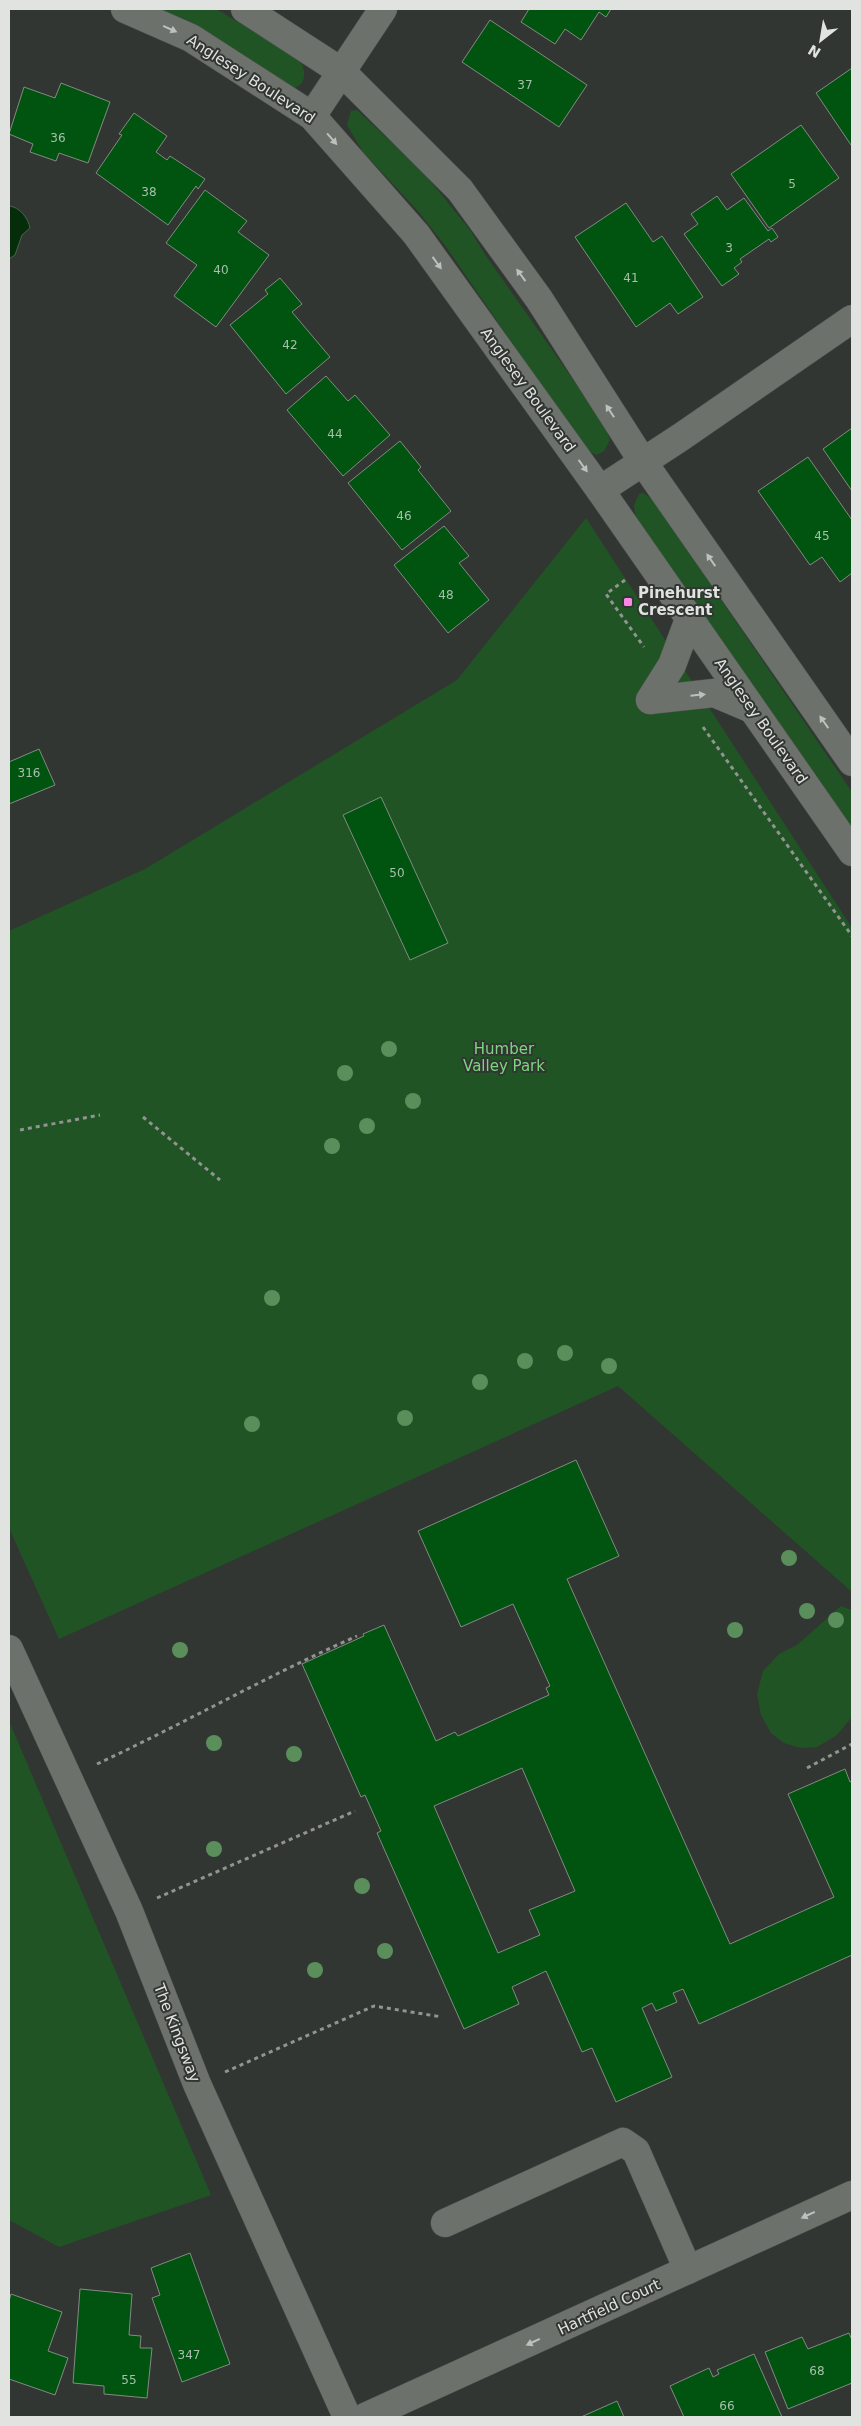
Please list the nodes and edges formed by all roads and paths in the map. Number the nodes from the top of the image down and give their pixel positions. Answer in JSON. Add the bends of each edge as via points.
{"nodes":[{"id":1,"x":125,"y":9,"type":"edge"},
{"id":2,"x":244,"y":9,"type":"edge"},
{"id":3,"x":382,"y":9,"type":"edge"},
{"id":4,"x":342,"y":72,"type":"junction"},
{"id":5,"x":312,"y":116,"type":"junction"},
{"id":6,"x":852,"y":319,"type":"edge"},
{"id":7,"x":643,"y":462,"type":"junction"},
{"id":8,"x":600,"y":490,"type":"junction"},
{"id":9,"x":627,"y":578,"type":"dead end"},
{"id":10,"x":689,"y":619,"type":"junction"},
{"id":11,"x":672,"y":687,"type":"junction"},
{"id":12,"x":752,"y":709,"type":"junction"},
{"id":13,"x":852,"y":762,"type":"edge"},
{"id":14,"x":852,"y":852,"type":"edge"},
{"id":15,"x":852,"y":936,"type":"edge"},
{"id":16,"x":100,"y":1115,"type":"dead end"},
{"id":17,"x":143,"y":1117,"type":"dead end"},
{"id":18,"x":20,"y":1130,"type":"dead end"},
{"id":19,"x":220,"y":1180,"type":"dead end"},
{"id":20,"x":357,"y":1636,"type":"dead end"},
{"id":21,"x":9,"y":1649,"type":"edge"},
{"id":22,"x":852,"y":1744,"type":"edge"},
{"id":23,"x":807,"y":1768,"type":"dead end"},
{"id":24,"x":67,"y":1777,"type":"junction"},
{"id":25,"x":355,"y":1811,"type":"dead end"},
{"id":26,"x":129,"y":1911,"type":"junction"},
{"id":27,"x":442,"y":2017,"type":"dead end"},
{"id":28,"x":197,"y":2084,"type":"junction"},
{"id":29,"x":852,"y":2195,"type":"edge"},
{"id":30,"x":445,"y":2222,"type":"dead end"},
{"id":31,"x":688,"y":2270,"type":"junction"},
{"id":32,"x":347,"y":2417,"type":"edge"},
{"id":33,"x":365,"y":2417,"type":"edge"}],
"edges":[{"from":1,"to":5,"type":"street","name":"Anglesey Boulevard","one_way":true,"via":[[191,38]]},
{"from":2,"to":4,"type":"street"},
{"from":3,"to":4,"type":"street"},
{"from":4,"to":5,"type":"street"},
{"from":7,"to":4,"type":"street","one_way":true,"via":[[538,299],[460,190]]},
{"from":5,"to":8,"type":"street","name":"Anglesey Boulevard","one_way":true,"via":[[416,234]]},
{"from":6,"to":7,"type":"street"},
{"from":7,"to":8,"type":"street"},
{"from":13,"to":7,"type":"street","one_way":true},
{"from":8,"to":10,"type":"street","name":"Anglesey Boulevard"},
{"from":9,"to":11,"type":"path","via":[[606,594]]},
{"from":10,"to":11,"type":"street","via":[[672,666]]},
{"from":10,"to":12,"type":"street","name":"Anglesey Boulevard"},
{"from":11,"to":12,"type":"street","one_way":true,"via":[[714,693]]},
{"from":11,"to":15,"type":"path"},
{"from":12,"to":14,"type":"street","name":"Anglesey Boulevard"},
{"from":16,"to":18,"type":"path"},
{"from":17,"to":19,"type":"path"},
{"from":20,"to":24,"type":"path"},
{"from":21,"to":24,"type":"street","name":"The Kingsway"},
{"from":22,"to":23,"type":"path"},
{"from":24,"to":26,"type":"street","name":"The Kingsway"},
{"from":25,"to":26,"type":"path"},
{"from":26,"to":28,"type":"street","name":"The Kingsway"},
{"from":27,"to":28,"type":"path","via":[[374,2006]]},
{"from":28,"to":32,"type":"street","name":"The Kingsway"},
{"from":29,"to":31,"type":"street","name":"Hartfield Court","one_way":true},
{"from":30,"to":31,"type":"street","via":[[623,2142],[636,2151]]},
{"from":31,"to":33,"type":"street","name":"Hartfield Court","one_way":true}]}
